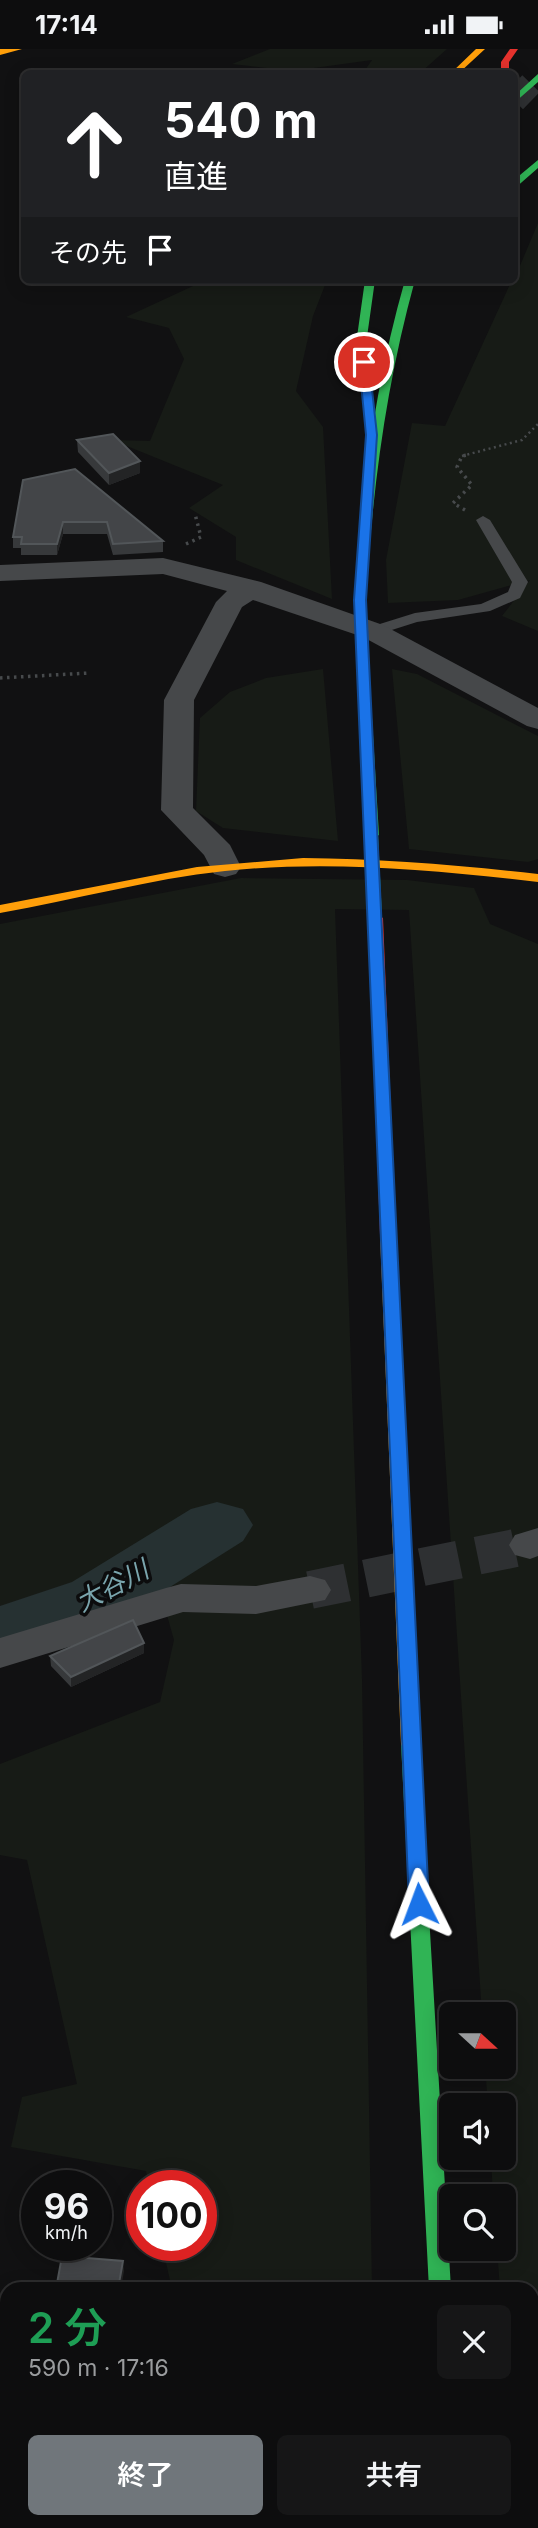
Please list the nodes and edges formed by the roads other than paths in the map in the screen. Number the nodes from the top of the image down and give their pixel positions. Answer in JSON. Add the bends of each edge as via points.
{"nodes":[{"id":1,"x":18,"y":49,"type":"edge"},
{"id":2,"x":481,"y":49,"type":"edge"},
{"id":3,"x":514,"y":49,"type":"edge"},
{"id":4,"x":0,"y":52,"type":"edge"},
{"id":5,"x":458,"y":70,"type":"edge"},
{"id":6,"x":505,"y":70,"type":"edge"},
{"id":7,"x":538,"y":77,"type":"edge"},
{"id":8,"x":518,"y":97,"type":"edge"},
{"id":9,"x":538,"y":163,"type":"edge"},
{"id":10,"x":518,"y":182,"type":"edge"},
{"id":11,"x":369,"y":284,"type":"edge"},
{"id":12,"x":409,"y":284,"type":"edge"},
{"id":13,"x":424,"y":284,"type":"edge"},
{"id":14,"x":399,"y":313,"type":"junction"},
{"id":15,"x":372,"y":435,"type":"junction"},
{"id":16,"x":483,"y":520,"type":"road end"},
{"id":17,"x":0,"y":573,"type":"edge"},
{"id":18,"x":251,"y":588,"type":"junction"},
{"id":19,"x":373,"y":631,"type":"junction"},
{"id":20,"x":538,"y":720,"type":"edge"},
{"id":21,"x":225,"y":867,"type":"junction"},
{"id":22,"x":538,"y":878,"type":"edge"},
{"id":23,"x":0,"y":909,"type":"edge"},
{"id":24,"x":310,"y":1590,"type":"tunnel mouth"},
{"id":25,"x":0,"y":1653,"type":"edge"},
{"id":26,"x":440,"y":2282,"type":"edge"}],
"edges":[{"from":1,"to":4,"type":"main road"},
{"from":2,"to":5,"type":"main road"},
{"from":3,"to":6,"type":"main road"},
{"from":7,"to":8,"type":"main road"},
{"from":9,"to":10,"type":"main road"},
{"from":11,"to":15,"type":"main road","via":[[362,337]]},
{"from":12,"to":14,"type":"main road"},
{"from":13,"to":14,"type":"main road"},
{"from":14,"to":15,"type":"main road"},
{"from":15,"to":26,"type":"main road","bridge":true,"via":[[360,600],[404,1629]]},
{"from":16,"to":19,"type":"lane","via":[[520,582],[514,595],[484,608],[415,618]]},
{"from":17,"to":18,"type":"street","via":[[163,566]]},
{"from":18,"to":19,"type":"street"},
{"from":18,"to":21,"type":"street","via":[[230,603],[179,700],[177,810],[219,852]]},
{"from":19,"to":20,"type":"street"},
{"from":21,"to":22,"type":"main road","via":[[332,862],[419,865]]},
{"from":21,"to":23,"type":"main road"},
{"from":24,"to":25,"type":"street","via":[[256,1600],[181,1598]]}]}
